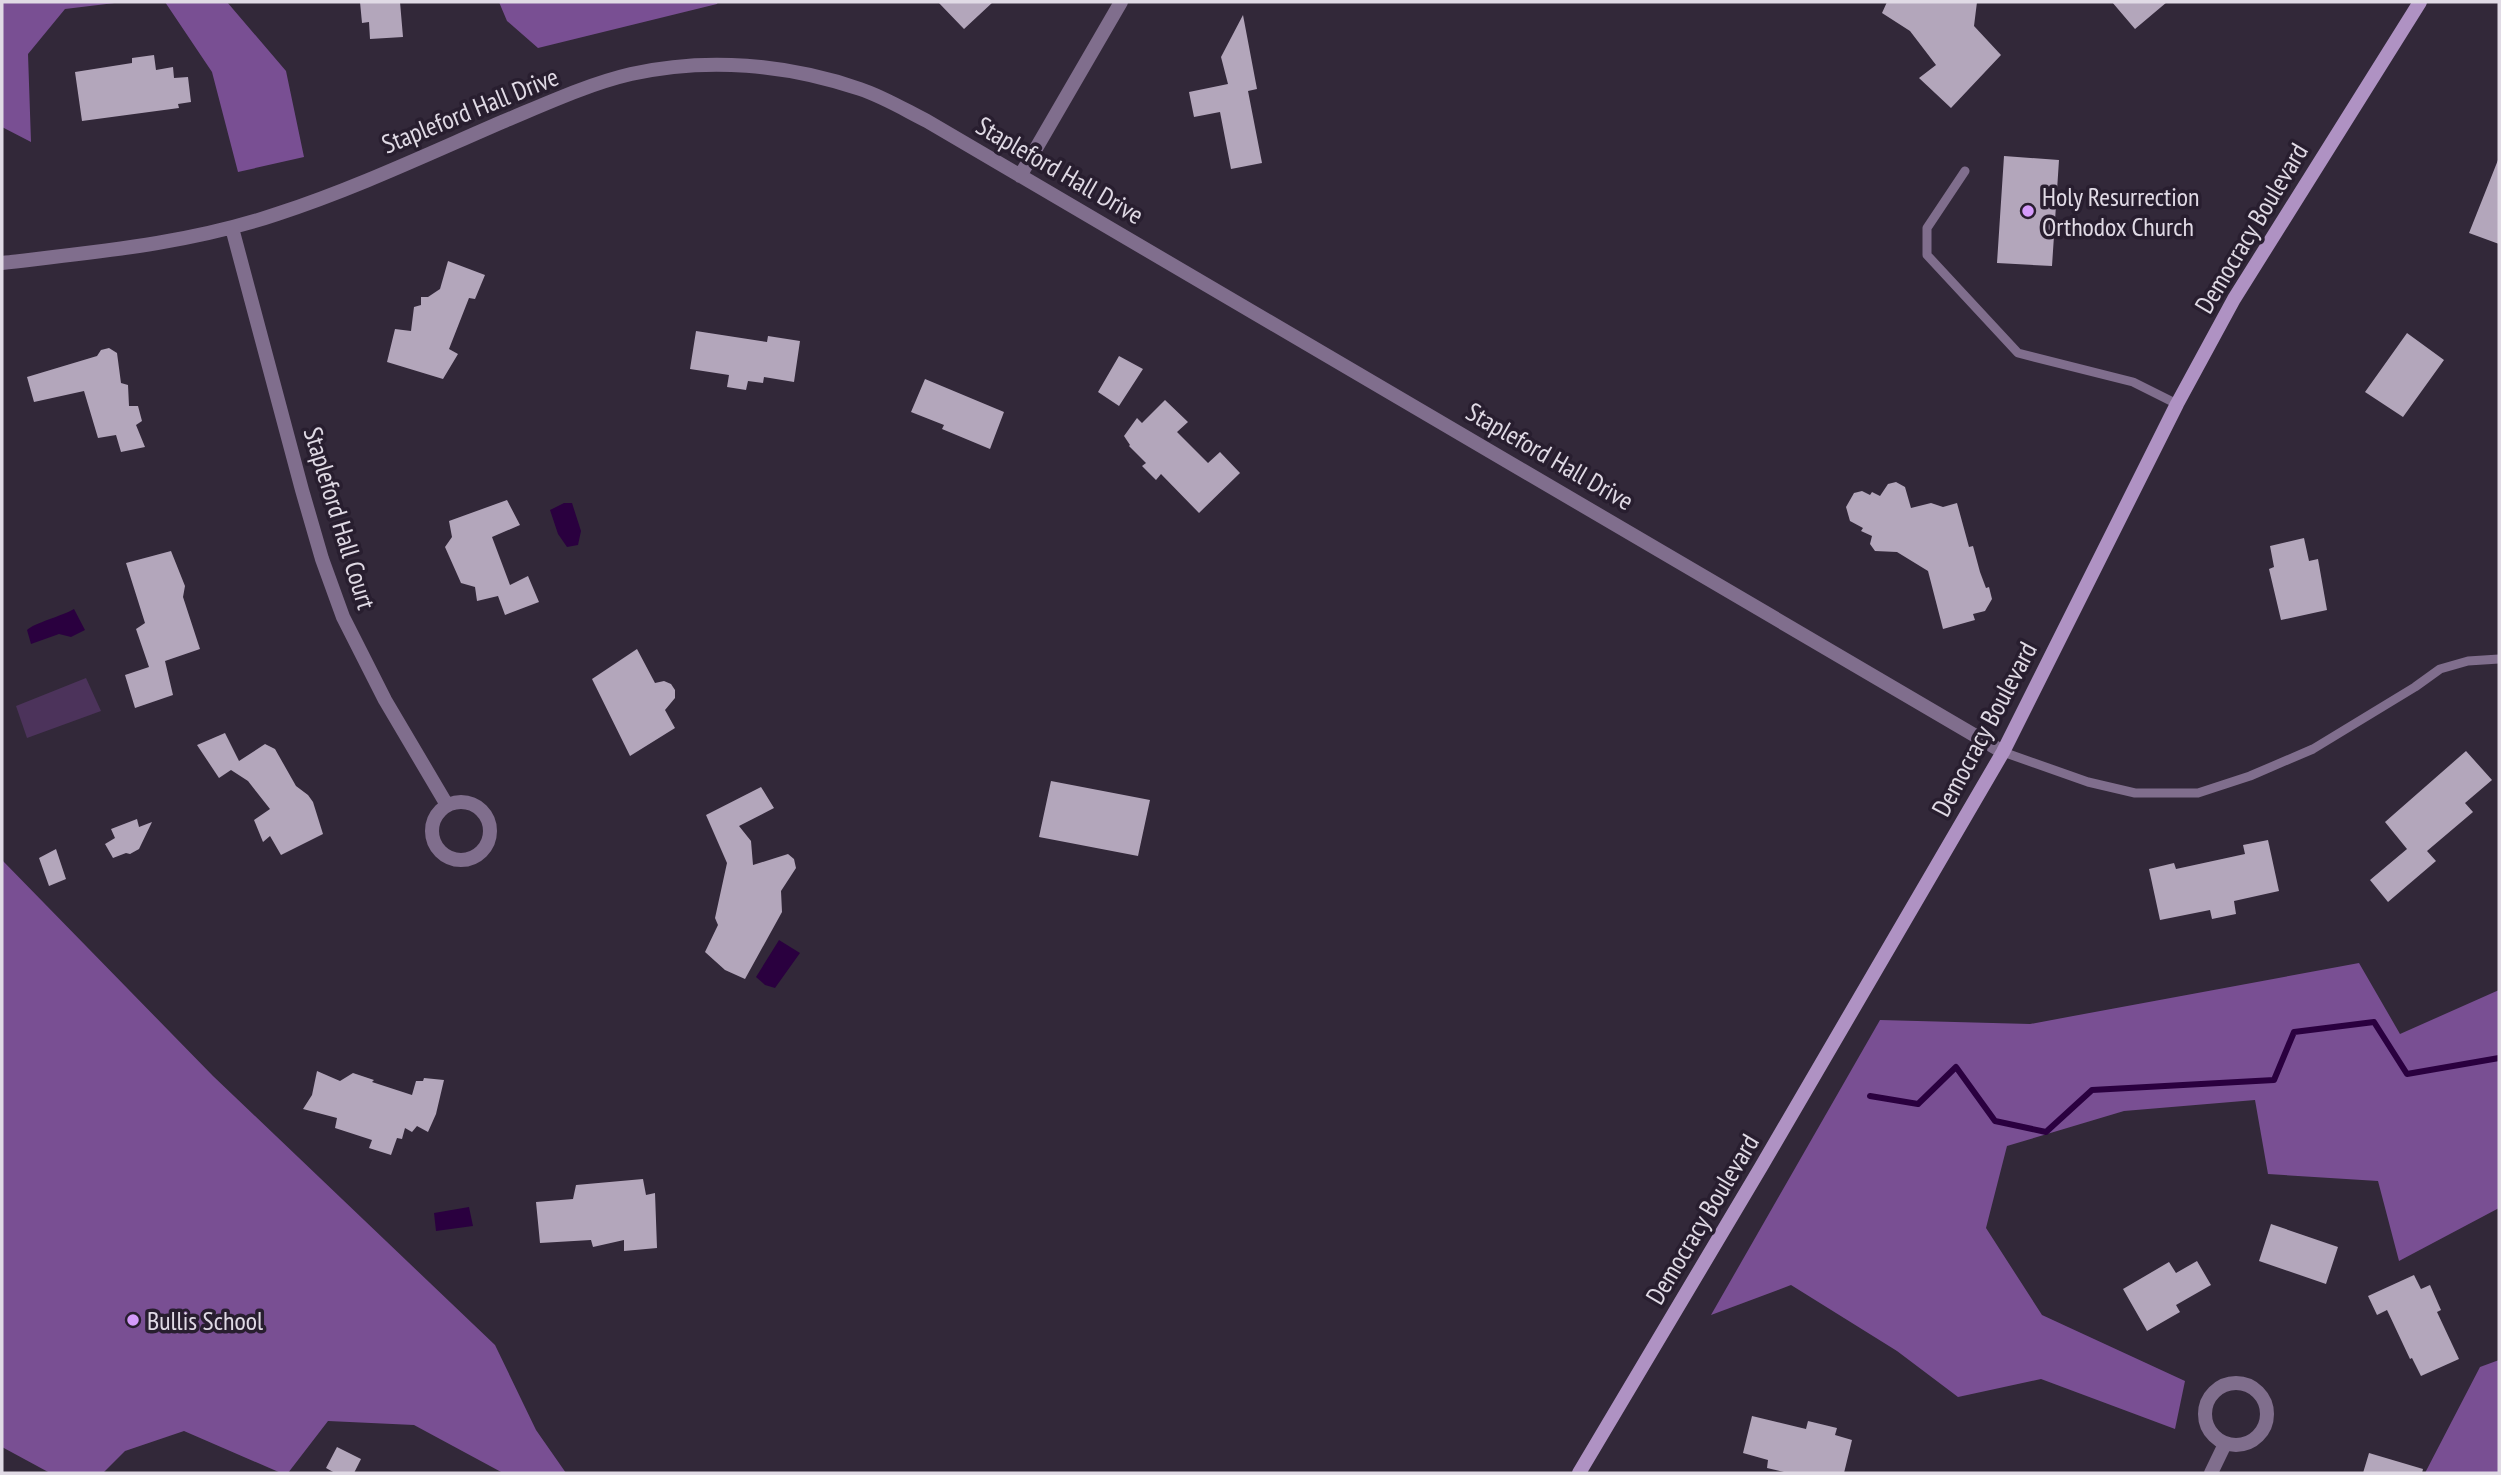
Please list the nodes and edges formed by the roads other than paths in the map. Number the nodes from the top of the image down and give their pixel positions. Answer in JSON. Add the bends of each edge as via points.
{"nodes":[{"id":1,"x":1121,"y":2,"type":"edge"},
{"id":2,"x":2420,"y":2,"type":"edge"},
{"id":3,"x":1965,"y":172,"type":"dead end"},
{"id":4,"x":1020,"y":176,"type":"junction"},
{"id":5,"x":232,"y":228,"type":"junction"},
{"id":6,"x":2,"y":263,"type":"edge"},
{"id":7,"x":2177,"y":404,"type":"junction"},
{"id":8,"x":2499,"y":659,"type":"edge"},
{"id":9,"x":2003,"y":752,"type":"junction"},
{"id":10,"x":447,"y":805,"type":"junction"},
{"id":11,"x":2225,"y":1444,"type":"junction"},
{"id":12,"x":1580,"y":1473,"type":"edge"},
{"id":13,"x":2211,"y":1473,"type":"edge"}],
"edges":[{"from":1,"to":4,"type":"street"},
{"from":2,"to":7,"type":"main road","name":"Democracy Boulevard","via":[[2234,299]]},
{"from":3,"to":7,"type":"lane","via":[[1927,228],[1927,255],[1933,262],[2018,353],[2133,383]]},
{"from":4,"to":5,"type":"street","name":"Stapleford Hall Drive","via":[[927,121],[861,89],[776,68],[685,66],[630,75],[550,102],[346,189]]},
{"from":4,"to":9,"type":"street","name":"Stapleford Hall Drive"},
{"from":5,"to":6,"type":"street","name":"Stapleford Hall Drive","via":[[125,248]]},
{"from":5,"to":10,"type":"street","name":"Stapleford Hall Court","via":[[302,490],[343,617]]},
{"from":7,"to":9,"type":"main road","name":"Democracy Boulevard"},
{"from":8,"to":9,"type":"lane","via":[[2440,669],[2313,749],[2198,793],[2135,793]]},
{"from":9,"to":12,"type":"main road","name":"Democracy Boulevard"},
{"from":10,"to":10,"type":"street","via":[[432,827],[436,845],[458,860],[479,856],[490,834],[487,816],[474,804]]},
{"from":11,"to":11,"type":"street","via":[[2247,1444],[2264,1430],[2267,1408],[2255,1389],[2245,1384],[2222,1386],[2206,1404],[2208,1428]]},
{"from":11,"to":13,"type":"street"}]}
